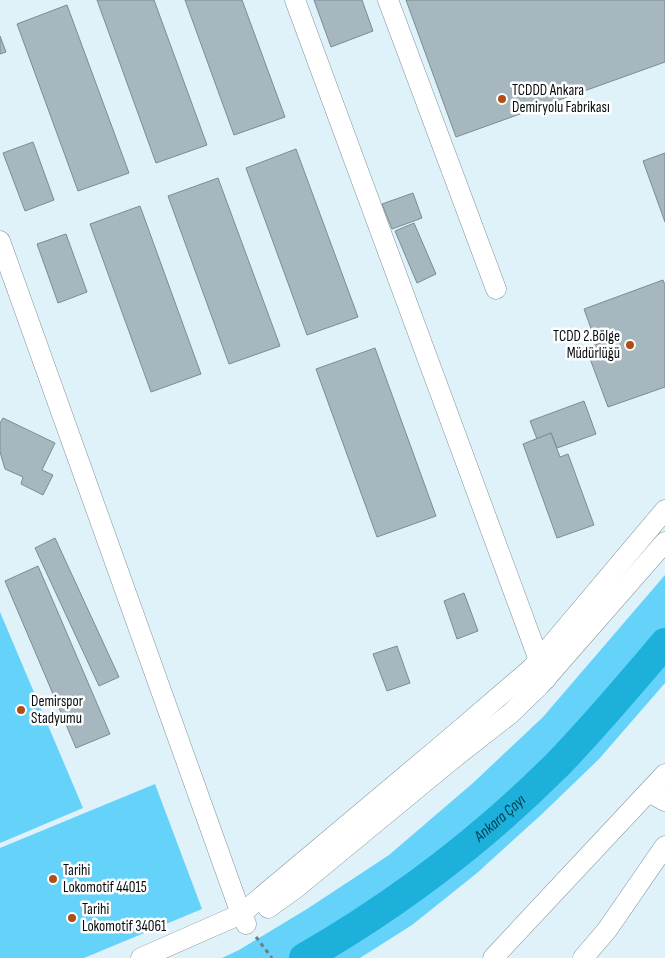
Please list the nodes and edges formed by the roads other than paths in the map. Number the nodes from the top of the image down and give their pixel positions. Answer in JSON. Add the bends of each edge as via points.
{"nodes":[{"id":1,"x":295,"y":0,"type":"edge"},
{"id":2,"x":388,"y":0,"type":"edge"},
{"id":3,"x":0,"y":241,"type":"edge"},
{"id":4,"x":496,"y":289,"type":"dead end"},
{"id":5,"x":665,"y":510,"type":"edge"},
{"id":6,"x":665,"y":542,"type":"edge"},
{"id":7,"x":539,"y":660,"type":"junction"},
{"id":8,"x":546,"y":679,"type":"junction"},
{"id":9,"x":665,"y":774,"type":"edge"},
{"id":10,"x":657,"y":797,"type":"edge"},
{"id":11,"x":665,"y":846,"type":"edge"},
{"id":12,"x":248,"y":926,"type":"junction"},
{"id":13,"x":140,"y":958,"type":"edge"},
{"id":14,"x":171,"y":958,"type":"edge"},
{"id":15,"x":492,"y":958,"type":"edge"},
{"id":16,"x":583,"y":958,"type":"edge"}],
"edges":[{"from":1,"to":7,"type":"street"},
{"from":2,"to":4,"type":"street"},
{"from":3,"to":12,"type":"street"},
{"from":5,"to":7,"type":"street"},
{"from":6,"to":8,"type":"street"},
{"from":7,"to":8,"type":"street"},
{"from":7,"to":12,"type":"street"},
{"from":8,"to":12,"type":"street","via":[[510,714]]},
{"from":9,"to":10,"type":"street"},
{"from":10,"to":15,"type":"street"},
{"from":11,"to":16,"type":"street","via":[[607,930]]},
{"from":12,"to":13,"type":"street"},
{"from":12,"to":14,"type":"street"}]}
